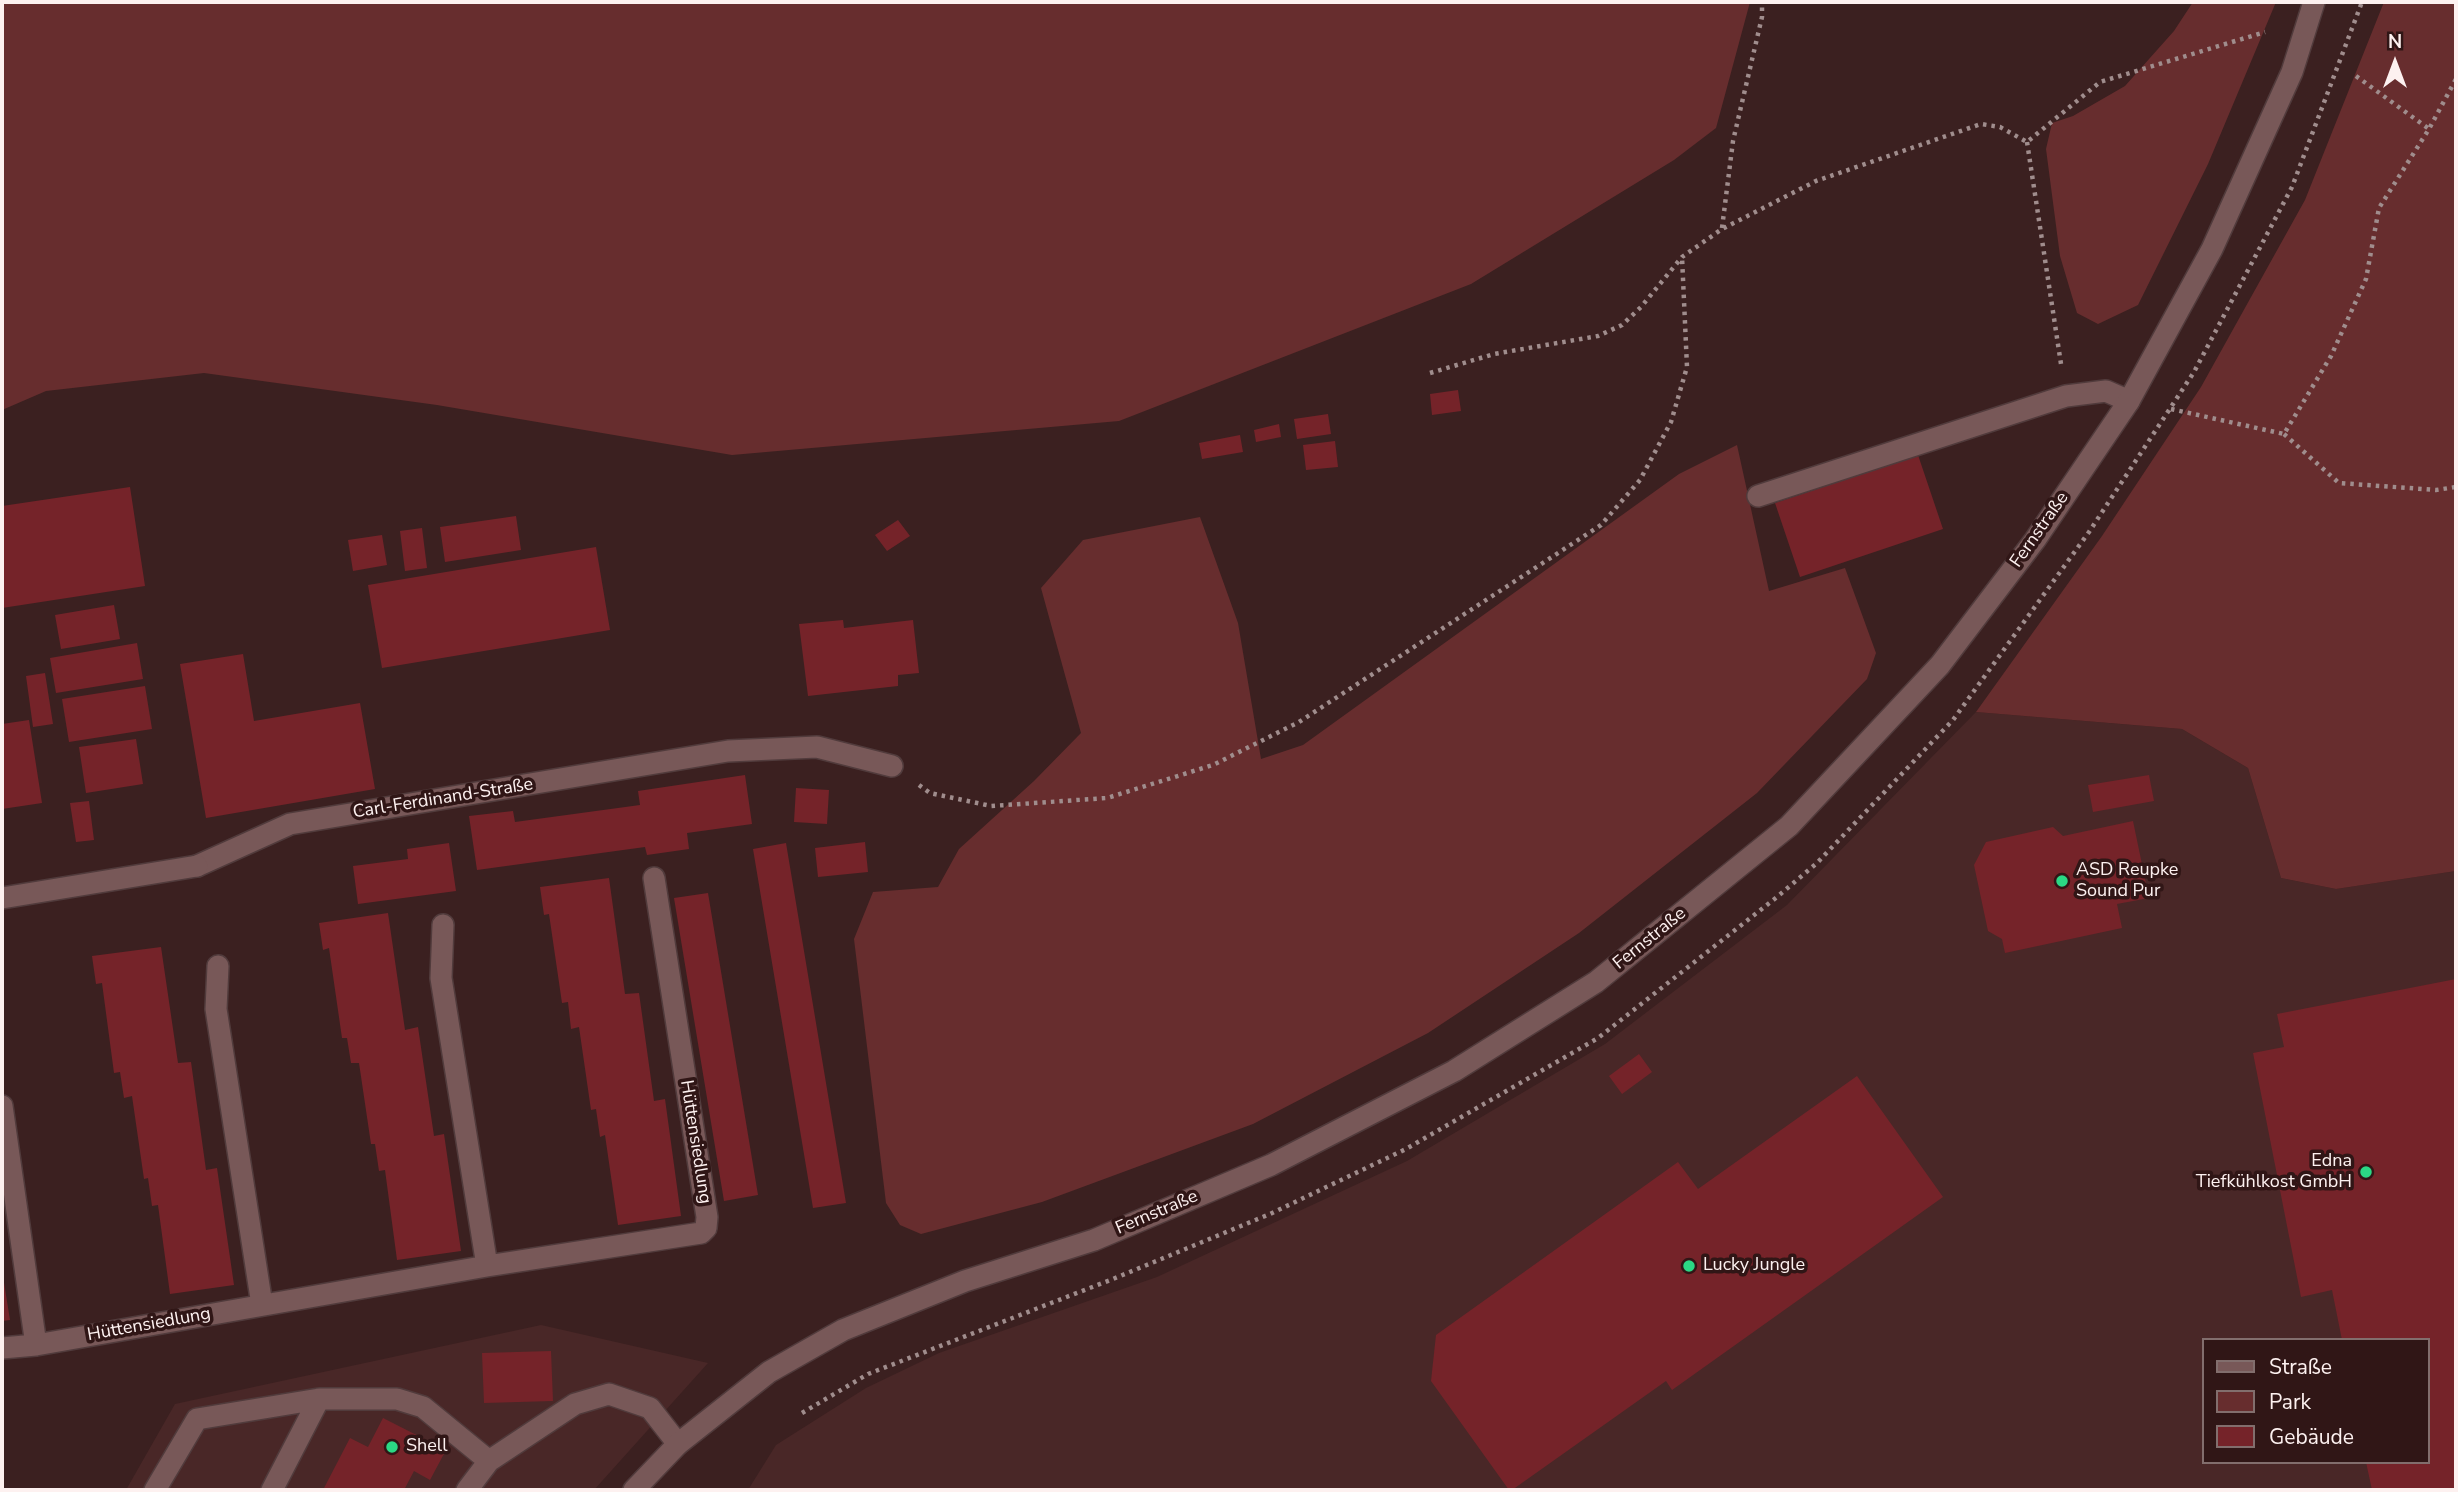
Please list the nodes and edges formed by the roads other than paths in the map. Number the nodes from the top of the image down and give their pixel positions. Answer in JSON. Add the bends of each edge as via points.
{"nodes":[{"id":1,"x":2314,"y":2,"type":"edge"},
{"id":2,"x":2129,"y":401,"type":"junction"},
{"id":3,"x":1758,"y":496,"type":"dead end"},
{"id":4,"x":892,"y":766,"type":"road end"},
{"id":5,"x":654,"y":878,"type":"dead end"},
{"id":6,"x":2,"y":898,"type":"edge"},
{"id":7,"x":443,"y":925,"type":"dead end"},
{"id":8,"x":218,"y":966,"type":"dead end"},
{"id":9,"x":2,"y":1106,"type":"edge"},
{"id":10,"x":488,"y":1266,"type":"junction"},
{"id":11,"x":262,"y":1305,"type":"junction"},
{"id":12,"x":36,"y":1345,"type":"junction"},
{"id":13,"x":2,"y":1348,"type":"edge"},
{"id":14,"x":318,"y":1399,"type":"junction"},
{"id":15,"x":678,"y":1444,"type":"junction"},
{"id":16,"x":489,"y":1461,"type":"junction"},
{"id":17,"x":155,"y":1490,"type":"edge"},
{"id":18,"x":272,"y":1490,"type":"edge"},
{"id":19,"x":467,"y":1490,"type":"edge"},
{"id":20,"x":635,"y":1490,"type":"edge"}],
"edges":[{"from":1,"to":2,"type":"main road","name":"Fernstraße","via":[[2292,72],[2212,248]]},
{"from":2,"to":3,"type":"main road","via":[[2106,391],[2066,396]]},
{"from":2,"to":15,"type":"main road","name":"Fernstraße","via":[[2035,540],[1930,675],[1789,827],[1596,982],[1454,1070],[1272,1165],[1094,1240],[965,1281],[843,1330],[769,1372]]},
{"from":4,"to":6,"type":"main road","name":"Carl-Ferdinand-Straße","via":[[817,747],[728,751],[290,824],[197,866]]},
{"from":5,"to":10,"type":"main road","name":"Hüttensiedlung","via":[[706,1228],[701,1233]]},
{"from":7,"to":10,"type":"main road","via":[[441,978]]},
{"from":8,"to":11,"type":"main road","via":[[216,1009]]},
{"from":9,"to":12,"type":"main road"},
{"from":10,"to":11,"type":"main road","name":"Hüttensiedlung"},
{"from":11,"to":12,"type":"main road","name":"Hüttensiedlung"},
{"from":12,"to":13,"type":"main road","name":"Hüttensiedlung"},
{"from":14,"to":16,"type":"main road","via":[[397,1399],[423,1407]]},
{"from":14,"to":17,"type":"main road","via":[[197,1419]]},
{"from":14,"to":18,"type":"main road"},
{"from":15,"to":16,"type":"main road","via":[[650,1408],[610,1394],[575,1404]]},
{"from":15,"to":20,"type":"main road","name":"Fernstraße"},
{"from":16,"to":19,"type":"main road"}]}
